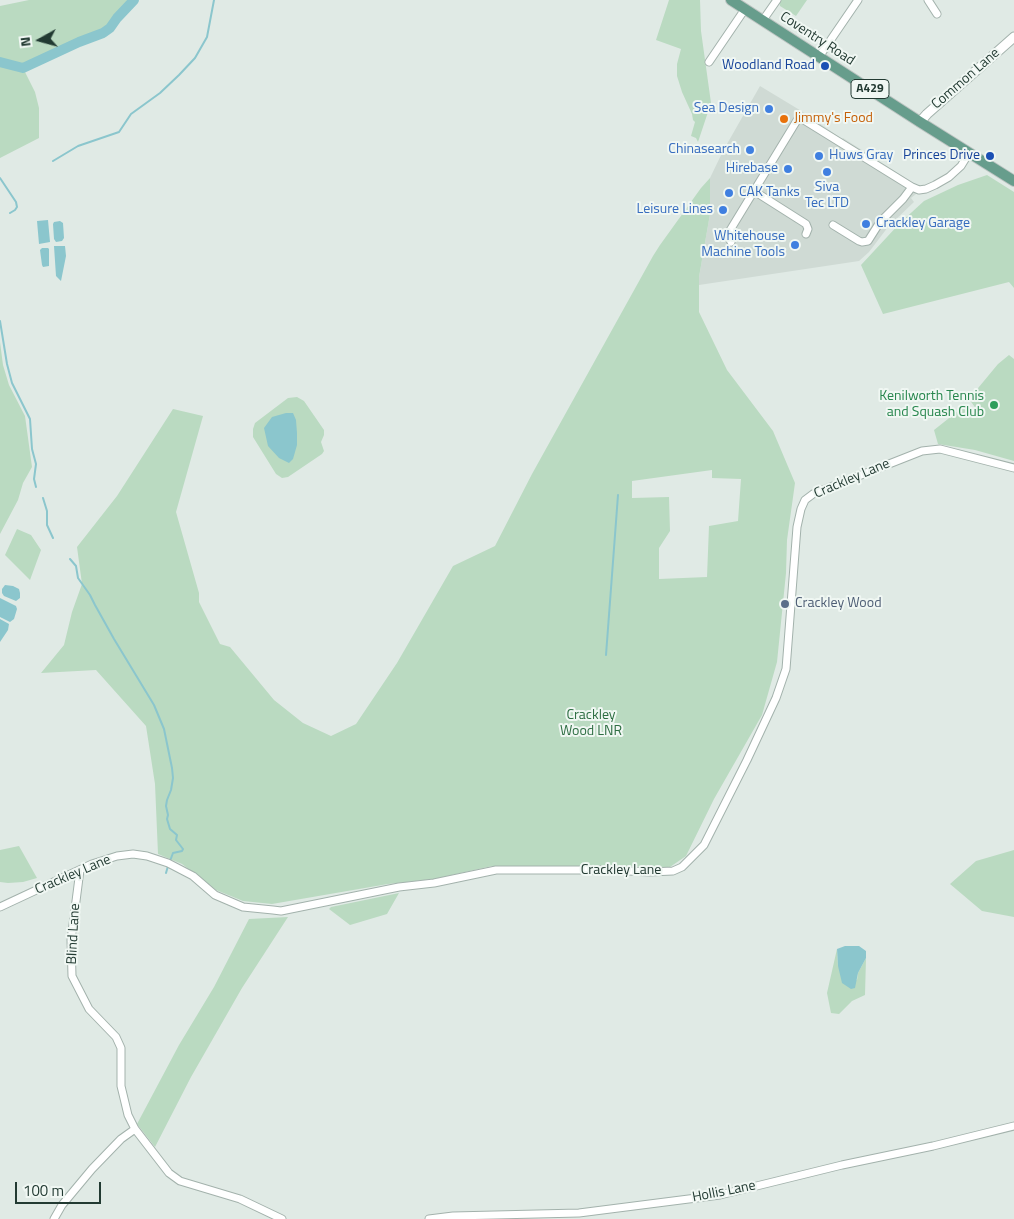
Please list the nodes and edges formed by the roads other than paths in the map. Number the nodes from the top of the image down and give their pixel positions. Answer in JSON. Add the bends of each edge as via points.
{"nodes":[{"id":1,"x":731,"y":0,"type":"edge"},
{"id":2,"x":777,"y":0,"type":"edge"},
{"id":3,"x":858,"y":0,"type":"edge"},
{"id":4,"x":928,"y":0,"type":"edge"},
{"id":5,"x":745,"y":9,"type":"junction"},
{"id":6,"x":937,"y":14,"type":"dead end"},
{"id":7,"x":763,"y":20,"type":"junction"},
{"id":8,"x":1014,"y":38,"type":"edge"},
{"id":9,"x":820,"y":57,"type":"junction"},
{"id":10,"x":709,"y":62,"type":"dead end"},
{"id":11,"x":920,"y":122,"type":"junction"},
{"id":12,"x":969,"y":153,"type":"junction"},
{"id":13,"x":1014,"y":181,"type":"edge"},
{"id":14,"x":912,"y":187,"type":"junction"},
{"id":15,"x":754,"y":191,"type":"junction"},
{"id":16,"x":833,"y":225,"type":"dead end"},
{"id":17,"x":806,"y":234,"type":"dead end"},
{"id":18,"x":731,"y":242,"type":"dead end"},
{"id":19,"x":1014,"y":468,"type":"edge"},
{"id":20,"x":80,"y":870,"type":"junction"},
{"id":21,"x":0,"y":907,"type":"edge"},
{"id":22,"x":1014,"y":1126,"type":"edge"},
{"id":23,"x":135,"y":1129,"type":"junction"},
{"id":24,"x":54,"y":1219,"type":"edge"},
{"id":25,"x":282,"y":1219,"type":"edge"},
{"id":26,"x":429,"y":1219,"type":"edge"}],
"edges":[{"from":1,"to":5,"type":"main road","name":"Coventry Road","number":"A429"},
{"from":2,"to":7,"type":"street"},
{"from":3,"to":9,"type":"street"},
{"from":4,"to":6,"type":"street"},
{"from":5,"to":7,"type":"main road","name":"Coventry Road","number":"A429"},
{"from":5,"to":10,"type":"street"},
{"from":7,"to":9,"type":"main road","name":"Coventry Road","number":"A429"},
{"from":8,"to":11,"type":"street","name":"Common Lane"},
{"from":9,"to":11,"type":"main road","name":"Coventry Road","number":"A429"},
{"from":11,"to":12,"type":"main road","name":"Coventry Road","number":"A429"},
{"from":12,"to":13,"type":"main road","name":"Coventry Road","number":"A429"},
{"from":12,"to":14,"type":"street","via":[[949,177],[939,183],[922,190]]},
{"from":14,"to":15,"type":"street","via":[[799,117]]},
{"from":14,"to":16,"type":"street","via":[[880,222],[868,241],[859,241]]},
{"from":15,"to":17,"type":"street","via":[[806,224]]},
{"from":15,"to":18,"type":"street","via":[[729,232]]},
{"from":19,"to":20,"type":"street","name":"Crackley Lane","via":[[940,449],[922,451],[805,500],[797,527],[786,669],[776,698],[704,845],[682,867],[650,872],[496,870],[281,910],[243,907],[215,895],[193,876],[147,856],[117,856]]},
{"from":20,"to":21,"type":"street","name":"Crackley Lane"},
{"from":20,"to":23,"type":"street","name":"Blind Lane","via":[[71,940],[72,976],[89,1009],[116,1037],[121,1048],[121,1086]]},
{"from":22,"to":26,"type":"street","name":"Hollis Lane","via":[[720,1195],[579,1213]]},
{"from":23,"to":24,"type":"street","via":[[92,1170]]},
{"from":23,"to":25,"type":"street","via":[[169,1173],[180,1181],[240,1199]]}]}
